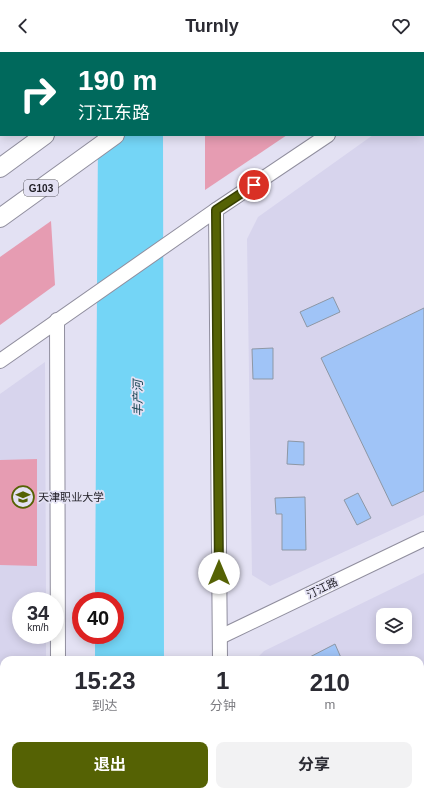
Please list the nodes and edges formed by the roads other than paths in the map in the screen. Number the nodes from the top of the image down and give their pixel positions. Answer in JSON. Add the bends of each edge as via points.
{"nodes":[{"id":1,"x":44,"y":136,"type":"edge"},
{"id":2,"x":114,"y":136,"type":"edge"},
{"id":3,"x":327,"y":136,"type":"edge"},
{"id":4,"x":0,"y":168,"type":"edge"},
{"id":5,"x":216,"y":210,"type":"junction"},
{"id":6,"x":0,"y":218,"type":"edge"},
{"id":7,"x":57,"y":320,"type":"junction"},
{"id":8,"x":0,"y":361,"type":"edge"},
{"id":9,"x":424,"y":538,"type":"edge"},
{"id":10,"x":220,"y":636,"type":"junction"},
{"id":11,"x":58,"y":656,"type":"edge"},
{"id":12,"x":220,"y":656,"type":"edge"}],
"edges":[{"from":1,"to":4,"type":"highway"},
{"from":2,"to":6,"type":"highway","number":"G103"},
{"from":3,"to":5,"type":"street"},
{"from":5,"to":7,"type":"street"},
{"from":5,"to":10,"type":"street"},
{"from":7,"to":8,"type":"street"},
{"from":7,"to":11,"type":"street"},
{"from":9,"to":10,"type":"street","name":"汀江路"},
{"from":10,"to":12,"type":"street"}]}
